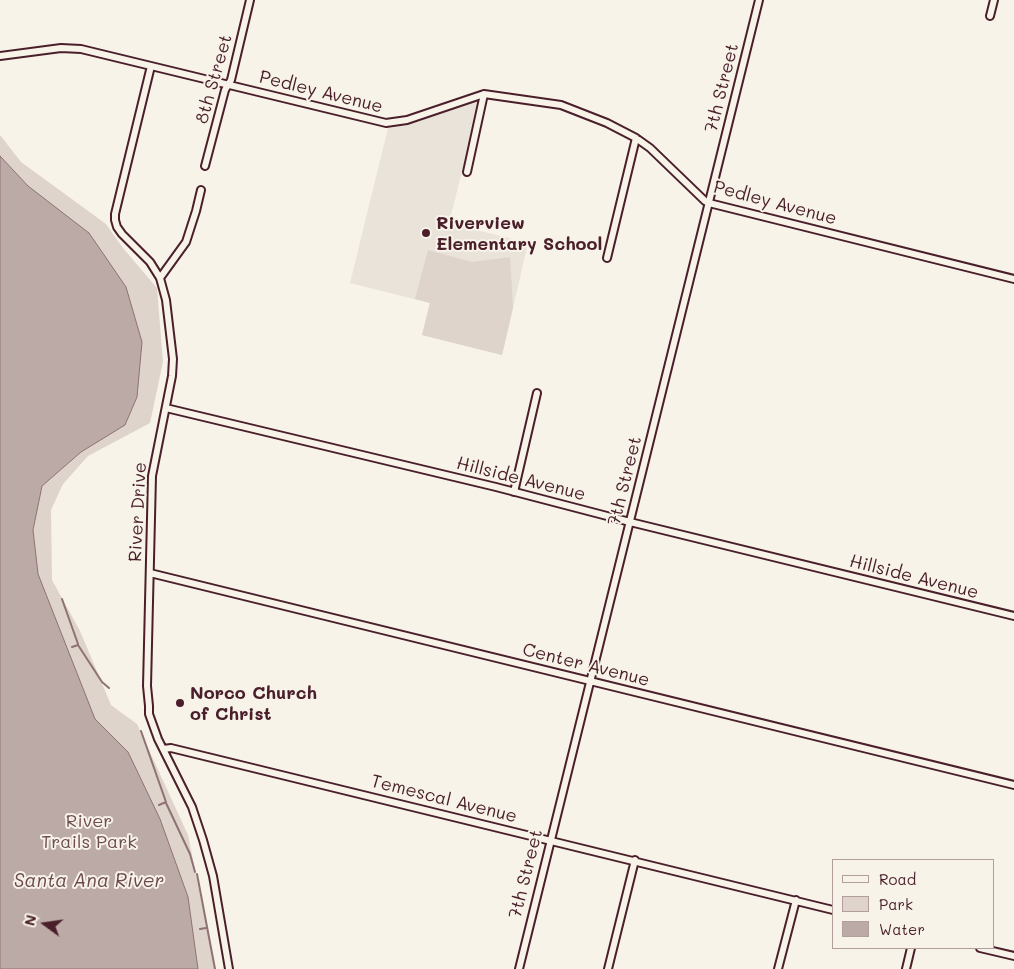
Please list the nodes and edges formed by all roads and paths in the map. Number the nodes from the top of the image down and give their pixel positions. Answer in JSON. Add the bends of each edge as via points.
{"nodes":[{"id":1,"x":250,"y":0,"type":"edge"},
{"id":2,"x":759,"y":0,"type":"edge"},
{"id":3,"x":994,"y":0,"type":"edge"},
{"id":4,"x":990,"y":16,"type":"dead end"},
{"id":5,"x":0,"y":56,"type":"edge"},
{"id":6,"x":151,"y":66,"type":"junction"},
{"id":7,"x":228,"y":84,"type":"junction"},
{"id":8,"x":484,"y":94,"type":"junction"},
{"id":9,"x":636,"y":138,"type":"junction"},
{"id":10,"x":205,"y":166,"type":"dead end"},
{"id":11,"x":467,"y":172,"type":"dead end"},
{"id":12,"x":201,"y":190,"type":"dead end"},
{"id":13,"x":709,"y":203,"type":"junction"},
{"id":14,"x":607,"y":258,"type":"dead end"},
{"id":15,"x":160,"y":278,"type":"junction"},
{"id":16,"x":1014,"y":279,"type":"edge"},
{"id":17,"x":537,"y":393,"type":"dead end"},
{"id":18,"x":166,"y":408,"type":"junction"},
{"id":19,"x":514,"y":492,"type":"junction"},
{"id":20,"x":630,"y":522,"type":"junction"},
{"id":21,"x":150,"y":574,"type":"junction"},
{"id":22,"x":1014,"y":616,"type":"edge"},
{"id":23,"x":590,"y":682,"type":"junction"},
{"id":24,"x":164,"y":749,"type":"junction"},
{"id":25,"x":1014,"y":785,"type":"edge"},
{"id":26,"x":551,"y":841,"type":"junction"},
{"id":27,"x":635,"y":860,"type":"junction"},
{"id":28,"x":796,"y":900,"type":"junction"},
{"id":29,"x":832,"y":910,"type":"edge"},
{"id":30,"x":911,"y":949,"type":"edge"},
{"id":31,"x":984,"y":949,"type":"edge"},
{"id":32,"x":1014,"y":956,"type":"edge"},
{"id":33,"x":229,"y":969,"type":"edge"},
{"id":34,"x":519,"y":969,"type":"edge"},
{"id":35,"x":608,"y":969,"type":"edge"},
{"id":36,"x":778,"y":969,"type":"edge"},
{"id":37,"x":906,"y":969,"type":"edge"}],
"edges":[{"from":1,"to":7,"type":"street","name":"8th Street"},
{"from":2,"to":13,"type":"street","name":"7th Street"},
{"from":3,"to":4,"type":"street"},
{"from":5,"to":6,"type":"street","name":"Pedley Avenue","via":[[70,48]]},
{"from":6,"to":7,"type":"street","name":"Pedley Avenue"},
{"from":6,"to":15,"type":"street","name":"River Drive","via":[[115,220],[122,234],[150,262]]},
{"from":7,"to":8,"type":"street","name":"Pedley Avenue","via":[[386,123],[407,120]]},
{"from":7,"to":10,"type":"street","name":"8th Street"},
{"from":8,"to":9,"type":"street","name":"Pedley Avenue","via":[[561,105]]},
{"from":8,"to":11,"type":"street"},
{"from":9,"to":13,"type":"street","name":"Pedley Avenue"},
{"from":9,"to":14,"type":"street"},
{"from":12,"to":15,"type":"street","via":[[186,242]]},
{"from":13,"to":16,"type":"street","name":"Pedley Avenue"},
{"from":13,"to":20,"type":"street","name":"7th Street"},
{"from":15,"to":18,"type":"street","name":"River Drive","via":[[173,359]]},
{"from":17,"to":19,"type":"street"},
{"from":18,"to":19,"type":"street","name":"Hillside Avenue"},
{"from":18,"to":21,"type":"street","name":"River Drive","via":[[152,476]]},
{"from":19,"to":20,"type":"street","name":"Hillside Avenue"},
{"from":20,"to":22,"type":"street","name":"Hillside Avenue"},
{"from":20,"to":23,"type":"street","name":"7th Street"},
{"from":21,"to":23,"type":"street","name":"Center Avenue"},
{"from":21,"to":24,"type":"street","name":"River Drive","via":[[148,706]]},
{"from":23,"to":25,"type":"street","name":"Center Avenue"},
{"from":23,"to":26,"type":"street","name":"7th Street"},
{"from":24,"to":26,"type":"street","name":"Temescal Avenue","via":[[172,748]]},
{"from":24,"to":33,"type":"street","name":"River Drive","via":[[192,807],[203,840],[213,876]]},
{"from":26,"to":27,"type":"street","name":"Temescal Avenue"},
{"from":26,"to":34,"type":"street","name":"7th Street"},
{"from":27,"to":28,"type":"street","name":"Temescal Avenue"},
{"from":27,"to":35,"type":"street"},
{"from":28,"to":29,"type":"street","name":"Temescal Avenue"},
{"from":28,"to":36,"type":"street"},
{"from":30,"to":37,"type":"street"},
{"from":31,"to":32,"type":"street"}]}
